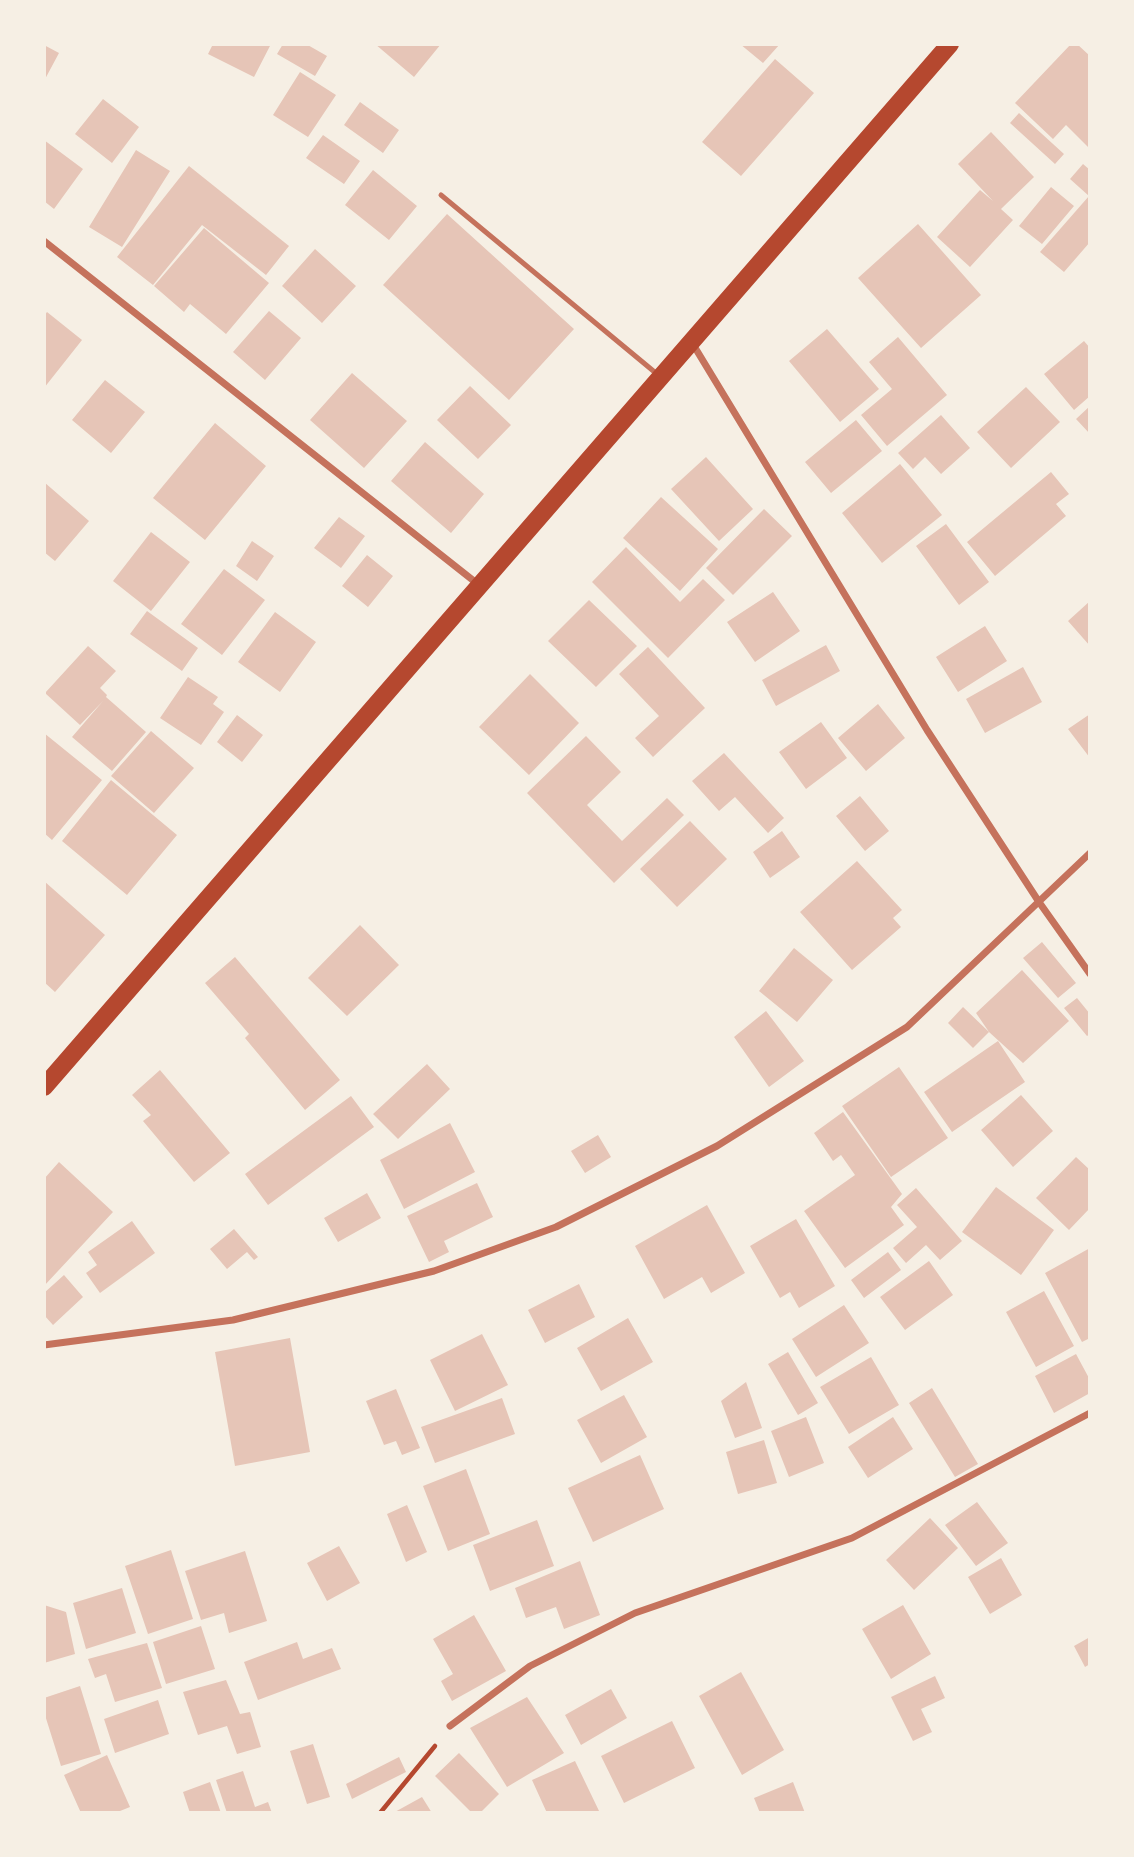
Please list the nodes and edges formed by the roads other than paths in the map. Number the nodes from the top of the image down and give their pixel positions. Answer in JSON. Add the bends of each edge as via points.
{"nodes":[{"id":1,"x":950,"y":44,"type":"edge"},
{"id":2,"x":441,"y":195,"type":"dead end"},
{"id":3,"x":44,"y":241,"type":"edge"},
{"id":4,"x":691,"y":341,"type":"junction"},
{"id":5,"x":660,"y":376,"type":"junction"},
{"id":6,"x":479,"y":585,"type":"junction"},
{"id":7,"x":1090,"y":853,"type":"edge"},
{"id":8,"x":1039,"y":902,"type":"junction"},
{"id":9,"x":1090,"y":974,"type":"edge"},
{"id":10,"x":44,"y":1087,"type":"edge"},
{"id":11,"x":44,"y":1345,"type":"edge"},
{"id":12,"x":1090,"y":1413,"type":"edge"},
{"id":13,"x":450,"y":1726,"type":"road end"}],
"edges":[{"from":1,"to":4,"type":"main road"},
{"from":2,"to":5,"type":"lane"},
{"from":3,"to":6,"type":"street"},
{"from":4,"to":5,"type":"main road"},
{"from":4,"to":8,"type":"street","via":[[927,730]]},
{"from":5,"to":6,"type":"main road"},
{"from":6,"to":10,"type":"main road"},
{"from":7,"to":8,"type":"street"},
{"from":8,"to":9,"type":"street"},
{"from":8,"to":11,"type":"street","via":[[907,1027],[717,1146],[556,1227],[434,1271],[233,1320]]},
{"from":12,"to":13,"type":"street","via":[[852,1538],[635,1614],[530,1666]]}]}
